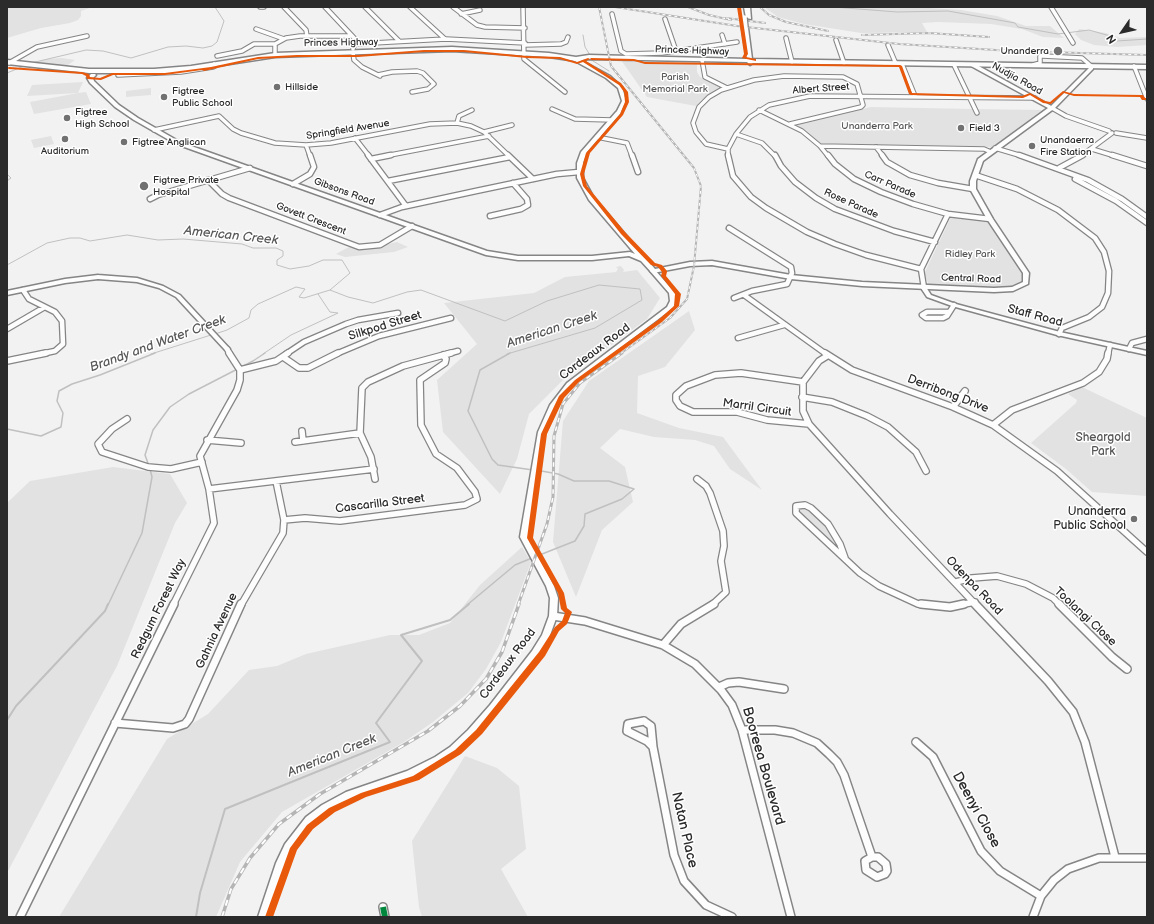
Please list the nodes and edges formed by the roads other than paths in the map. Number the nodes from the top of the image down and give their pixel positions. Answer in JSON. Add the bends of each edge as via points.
{"nodes":[{"id":1,"x":284,"y":7,"type":"edge"},
{"id":2,"x":325,"y":7,"type":"edge"},
{"id":3,"x":365,"y":7,"type":"edge"},
{"id":4,"x":371,"y":7,"type":"edge"},
{"id":5,"x":410,"y":7,"type":"edge"},
{"id":6,"x":453,"y":7,"type":"edge"},
{"id":7,"x":524,"y":7,"type":"edge"},
{"id":8,"x":742,"y":7,"type":"edge"},
{"id":9,"x":747,"y":7,"type":"edge"},
{"id":10,"x":1051,"y":7,"type":"edge"},
{"id":11,"x":480,"y":10,"type":"dead end"},
{"id":12,"x":461,"y":14,"type":"junction"},
{"id":13,"x":612,"y":14,"type":"dead end"},
{"id":14,"x":747,"y":18,"type":"junction"},
{"id":15,"x":666,"y":20,"type":"dead end"},
{"id":16,"x":525,"y":28,"type":"junction"},
{"id":17,"x":256,"y":31,"type":"dead end"},
{"id":18,"x":722,"y":35,"type":"dead end"},
{"id":19,"x":87,"y":36,"type":"dead end"},
{"id":20,"x":307,"y":36,"type":"junction"},
{"id":21,"x":352,"y":36,"type":"junction"},
{"id":22,"x":568,"y":37,"type":"dead end"},
{"id":23,"x":786,"y":38,"type":"dead end"},
{"id":24,"x":284,"y":39,"type":"junction"},
{"id":25,"x":445,"y":39,"type":"junction"},
{"id":26,"x":836,"y":40,"type":"dead end"},
{"id":27,"x":256,"y":41,"type":"dead end"},
{"id":28,"x":399,"y":41,"type":"junction"},
{"id":29,"x":737,"y":42,"type":"dead end"},
{"id":30,"x":1073,"y":43,"type":"dead end"},
{"id":31,"x":252,"y":44,"type":"junction"},
{"id":32,"x":275,"y":44,"type":"junction"},
{"id":33,"x":355,"y":44,"type":"junction"},
{"id":34,"x":525,"y":44,"type":"junction"},
{"id":35,"x":725,"y":44,"type":"junction"},
{"id":36,"x":888,"y":45,"type":"dead end"},
{"id":37,"x":353,"y":51,"type":"junction"},
{"id":38,"x":676,"y":51,"type":"junction"},
{"id":39,"x":525,"y":54,"type":"junction"},
{"id":40,"x":274,"y":55,"type":"junction"},
{"id":41,"x":217,"y":56,"type":"dead end"},
{"id":42,"x":663,"y":57,"type":"junction"},
{"id":43,"x":577,"y":58,"type":"junction"},
{"id":44,"x":752,"y":60,"type":"junction"},
{"id":45,"x":1042,"y":60,"type":"junction"},
{"id":46,"x":702,"y":61,"type":"junction"},
{"id":47,"x":792,"y":63,"type":"junction"},
{"id":48,"x":10,"y":64,"type":"edge"},
{"id":49,"x":214,"y":64,"type":"junction"},
{"id":50,"x":842,"y":64,"type":"junction"},
{"id":51,"x":899,"y":64,"type":"junction"},
{"id":52,"x":954,"y":65,"type":"junction"},
{"id":53,"x":973,"y":65,"type":"junction"},
{"id":54,"x":1033,"y":65,"type":"junction"},
{"id":55,"x":1051,"y":65,"type":"junction"},
{"id":56,"x":1091,"y":66,"type":"junction"},
{"id":57,"x":1134,"y":66,"type":"junction"},
{"id":58,"x":1147,"y":66,"type":"edge"},
{"id":59,"x":97,"y":74,"type":"junction"},
{"id":60,"x":118,"y":75,"type":"dead end"},
{"id":61,"x":378,"y":75,"type":"junction"},
{"id":62,"x":383,"y":78,"type":"dead end"},
{"id":63,"x":727,"y":88,"type":"junction"},
{"id":64,"x":412,"y":92,"type":"dead end"},
{"id":65,"x":565,"y":92,"type":"dead end"},
{"id":66,"x":861,"y":95,"type":"junction"},
{"id":67,"x":915,"y":96,"type":"junction"},
{"id":68,"x":969,"y":97,"type":"junction"},
{"id":69,"x":1035,"y":98,"type":"junction"},
{"id":70,"x":1147,"y":98,"type":"edge"},
{"id":71,"x":1052,"y":108,"type":"junction"},
{"id":72,"x":552,"y":109,"type":"dead end"},
{"id":73,"x":472,"y":110,"type":"dead end"},
{"id":74,"x":759,"y":110,"type":"junction"},
{"id":75,"x":618,"y":113,"type":"joint"},
{"id":76,"x":977,"y":113,"type":"dead end"},
{"id":77,"x":612,"y":120,"type":"junction"},
{"id":78,"x":457,"y":123,"type":"junction"},
{"id":79,"x":790,"y":124,"type":"junction"},
{"id":80,"x":512,"y":125,"type":"dead end"},
{"id":81,"x":154,"y":130,"type":"junction"},
{"id":82,"x":484,"y":132,"type":"junction"},
{"id":83,"x":1113,"y":132,"type":"junction"},
{"id":84,"x":736,"y":134,"type":"junction"},
{"id":85,"x":489,"y":136,"type":"junction"},
{"id":86,"x":597,"y":137,"type":"junction"},
{"id":87,"x":354,"y":138,"type":"junction"},
{"id":88,"x":1147,"y":138,"type":"edge"},
{"id":89,"x":306,"y":145,"type":"junction"},
{"id":90,"x":820,"y":146,"type":"junction"},
{"id":91,"x":876,"y":147,"type":"junction"},
{"id":92,"x":728,"y":149,"type":"junction"},
{"id":93,"x":1092,"y":149,"type":"junction"},
{"id":94,"x":993,"y":150,"type":"junction"},
{"id":95,"x":1016,"y":155,"type":"junction"},
{"id":96,"x":510,"y":156,"type":"junction"},
{"id":97,"x":371,"y":159,"type":"junction"},
{"id":98,"x":1147,"y":166,"type":"edge"},
{"id":99,"x":250,"y":168,"type":"junction"},
{"id":100,"x":1059,"y":168,"type":"junction"},
{"id":101,"x":638,"y":172,"type":"dead end"},
{"id":102,"x":579,"y":173,"type":"junction"},
{"id":103,"x":975,"y":175,"type":"junction"},
{"id":104,"x":532,"y":179,"type":"junction"},
{"id":105,"x":208,"y":180,"type":"junction"},
{"id":106,"x":388,"y":181,"type":"junction"},
{"id":107,"x":513,"y":183,"type":"junction"},
{"id":108,"x":293,"y":184,"type":"junction"},
{"id":109,"x":973,"y":189,"type":"junction"},
{"id":110,"x":150,"y":199,"type":"dead end"},
{"id":111,"x":404,"y":206,"type":"junction"},
{"id":112,"x":377,"y":214,"type":"junction"},
{"id":113,"x":948,"y":214,"type":"junction"},
{"id":114,"x":490,"y":216,"type":"dead end"},
{"id":115,"x":1147,"y":217,"type":"edge"},
{"id":116,"x":990,"y":219,"type":"junction"},
{"id":117,"x":1147,"y":223,"type":"edge"},
{"id":118,"x":412,"y":226,"type":"junction"},
{"id":119,"x":729,"y":228,"type":"dead end"},
{"id":120,"x":935,"y":242,"type":"junction"},
{"id":121,"x":634,"y":250,"type":"junction"},
{"id":122,"x":612,"y":256,"type":"junction"},
{"id":123,"x":647,"y":264,"type":"junction"},
{"id":124,"x":921,"y":269,"type":"junction"},
{"id":125,"x":653,"y":271,"type":"junction"},
{"id":126,"x":791,"y":277,"type":"junction"},
{"id":127,"x":924,"y":288,"type":"junction"},
{"id":128,"x":23,"y":290,"type":"junction"},
{"id":129,"x":7,"y":293,"type":"edge"},
{"id":130,"x":744,"y":295,"type":"junction"},
{"id":131,"x":734,"y":298,"type":"dead end"},
{"id":132,"x":954,"y":305,"type":"junction"},
{"id":133,"x":43,"y":308,"type":"junction"},
{"id":134,"x":949,"y":312,"type":"junction"},
{"id":135,"x":398,"y":313,"type":"dead end"},
{"id":136,"x":451,"y":318,"type":"dead end"},
{"id":137,"x":784,"y":325,"type":"junction"},
{"id":138,"x":7,"y":329,"type":"edge"},
{"id":139,"x":1059,"y":334,"type":"junction"},
{"id":140,"x":738,"y":338,"type":"dead end"},
{"id":141,"x":1147,"y":339,"type":"edge"},
{"id":142,"x":1110,"y":345,"type":"junction"},
{"id":143,"x":227,"y":349,"type":"joint"},
{"id":144,"x":1129,"y":349,"type":"junction"},
{"id":145,"x":458,"y":351,"type":"dead end"},
{"id":146,"x":1147,"y":353,"type":"edge"},
{"id":147,"x":443,"y":355,"type":"junction"},
{"id":148,"x":827,"y":356,"type":"junction"},
{"id":149,"x":283,"y":357,"type":"junction"},
{"id":150,"x":7,"y":361,"type":"edge"},
{"id":151,"x":240,"y":370,"type":"junction"},
{"id":152,"x":802,"y":382,"type":"junction"},
{"id":153,"x":965,"y":391,"type":"dead end"},
{"id":154,"x":802,"y":397,"type":"junction"},
{"id":155,"x":953,"y":407,"type":"junction"},
{"id":156,"x":127,"y":420,"type":"dead end"},
{"id":157,"x":809,"y":424,"type":"junction"},
{"id":158,"x":993,"y":425,"type":"junction"},
{"id":159,"x":302,"y":431,"type":"dead end"},
{"id":160,"x":360,"y":433,"type":"junction"},
{"id":161,"x":207,"y":440,"type":"junction"},
{"id":162,"x":304,"y":441,"type":"junction"},
{"id":163,"x":295,"y":442,"type":"dead end"},
{"id":164,"x":241,"y":443,"type":"dead end"},
{"id":165,"x":202,"y":462,"type":"junction"},
{"id":166,"x":374,"y":469,"type":"junction"},
{"id":167,"x":926,"y":471,"type":"dead end"},
{"id":168,"x":375,"y":479,"type":"dead end"},
{"id":169,"x":697,"y":479,"type":"dead end"},
{"id":170,"x":276,"y":481,"type":"junction"},
{"id":171,"x":209,"y":489,"type":"junction"},
{"id":172,"x":284,"y":520,"type":"junction"},
{"id":173,"x":1147,"y":552,"type":"edge"},
{"id":174,"x":845,"y":558,"type":"junction"},
{"id":175,"x":956,"y":582,"type":"junction"},
{"id":176,"x":975,"y":602,"type":"junction"},
{"id":177,"x":553,"y":616,"type":"junction"},
{"id":178,"x":663,"y":645,"type":"junction"},
{"id":179,"x":1127,"y":669,"type":"dead end"},
{"id":180,"x":719,"y":687,"type":"junction"},
{"id":181,"x":784,"y":689,"type":"dead end"},
{"id":182,"x":115,"y":723,"type":"junction"},
{"id":183,"x":742,"y":730,"type":"junction"},
{"id":184,"x":916,"y":742,"type":"dead end"},
{"id":185,"x":653,"y":747,"type":"dead end"},
{"id":186,"x":872,"y":857,"type":"dead end"},
{"id":187,"x":1115,"y":857,"type":"junction"},
{"id":188,"x":1147,"y":858,"type":"edge"},
{"id":189,"x":1041,"y":896,"type":"junction"},
{"id":190,"x":383,"y":907,"type":"dead end"},
{"id":191,"x":20,"y":917,"type":"edge"},
{"id":192,"x":263,"y":917,"type":"edge"},
{"id":193,"x":385,"y":917,"type":"edge"},
{"id":194,"x":732,"y":917,"type":"edge"},
{"id":195,"x":790,"y":917,"type":"edge"},
{"id":196,"x":1033,"y":917,"type":"edge"}],
"edges":[{"from":1,"to":20,"type":"street","via":[[306,30]]},
{"from":2,"to":21,"type":"street"},
{"from":3,"to":4,"type":"street"},
{"from":3,"to":28,"type":"street"},
{"from":5,"to":25,"type":"street"},
{"from":6,"to":12,"type":"street"},
{"from":7,"to":16,"type":"street"},
{"from":8,"to":14,"type":"main road"},
{"from":9,"to":14,"type":"main road"},
{"from":10,"to":30,"type":"street"},
{"from":11,"to":12,"type":"street"},
{"from":12,"to":16,"type":"street","via":[[471,22],[485,27]]},
{"from":13,"to":42,"type":"street","via":[[622,53]]},
{"from":14,"to":44,"type":"main road"},
{"from":15,"to":38,"type":"street"},
{"from":16,"to":34,"type":"street"},
{"from":17,"to":24,"type":"street"},
{"from":18,"to":35,"type":"street"},
{"from":19,"to":48,"type":"street","via":[[37,47]]},
{"from":20,"to":21,"type":"street"},
{"from":20,"to":24,"type":"street"},
{"from":21,"to":33,"type":"street","via":[[356,40]]},
{"from":22,"to":34,"type":"street","via":[[566,42],[561,44]]},
{"from":23,"to":47,"type":"street"},
{"from":24,"to":32,"type":"street"},
{"from":25,"to":28,"type":"street"},
{"from":25,"to":34,"type":"street"},
{"from":26,"to":50,"type":"street"},
{"from":27,"to":31,"type":"street"},
{"from":28,"to":33,"type":"street"},
{"from":29,"to":35,"type":"street"},
{"from":31,"to":32,"type":"street"},
{"from":31,"to":41,"type":"street","via":[[242,51]]},
{"from":32,"to":40,"type":"street"},
{"from":33,"to":37,"type":"street"},
{"from":34,"to":39,"type":"street"},
{"from":35,"to":38,"type":"street"},
{"from":36,"to":51,"type":"street"},
{"from":37,"to":39,"type":"main road","name":"Princes Highway","via":[[452,49]]},
{"from":37,"to":40,"type":"main road","name":"Princes Highway"},
{"from":37,"to":61,"type":"street","via":[[355,61]]},
{"from":38,"to":42,"type":"street"},
{"from":39,"to":43,"type":"main road","name":"Princes Highway"},
{"from":39,"to":65,"type":"street","via":[[526,60]]},
{"from":40,"to":49,"type":"main road","name":"Princes Highway"},
{"from":42,"to":43,"type":"main road","name":"Princes Highway"},
{"from":42,"to":46,"type":"main road","name":"Princes Highway"},
{"from":43,"to":75,"type":"street","via":[[608,77],[621,90],[624,101]]},
{"from":44,"to":46,"type":"main road","name":"Princes Highway"},
{"from":44,"to":46,"type":"main road","name":"Princes Highway"},
{"from":44,"to":47,"type":"main road","name":"Princes Highway"},
{"from":44,"to":47,"type":"main road","name":"Princes Highway"},
{"from":45,"to":54,"type":"street"},
{"from":45,"to":55,"type":"street"},
{"from":45,"to":56,"type":"street","via":[[1042,56],[1078,58],[1085,59]]},
{"from":46,"to":63,"type":"street","via":[[702,73],[705,77]]},
{"from":47,"to":50,"type":"main road","name":"Princes Highway"},
{"from":48,"to":59,"type":"main road","name":"Princes Highway"},
{"from":49,"to":59,"type":"main road","name":"Princes Highway","via":[[166,71]]},
{"from":49,"to":60,"type":"street","via":[[213,67],[175,73]]},
{"from":50,"to":51,"type":"main road","name":"Princes Highway"},
{"from":51,"to":52,"type":"main road","name":"Princes Highway"},
{"from":51,"to":67,"type":"street"},
{"from":52,"to":53,"type":"main road","name":"Princes Highway"},
{"from":52,"to":68,"type":"street"},
{"from":53,"to":54,"type":"main road","name":"Princes Highway"},
{"from":53,"to":69,"type":"main road","name":"Nudjia Road"},
{"from":54,"to":55,"type":"main road","name":"Princes Highway"},
{"from":55,"to":56,"type":"main road","name":"Princes Highway"},
{"from":56,"to":57,"type":"main road","name":"Princes Highway"},
{"from":56,"to":71,"type":"street"},
{"from":57,"to":58,"type":"main road","name":"Princes Highway"},
{"from":57,"to":70,"type":"street"},
{"from":59,"to":81,"type":"main road","name":"Gibsons Road","via":[[117,106]]},
{"from":61,"to":62,"type":"street"},
{"from":61,"to":64,"type":"street","via":[[417,71],[423,73],[434,84],[428,89]]},
{"from":63,"to":66,"type":"street","via":[[777,76],[836,76],[855,82]]},
{"from":63,"to":92,"type":"street","via":[[704,101],[696,112],[693,123],[696,132],[706,144]]},
{"from":66,"to":67,"type":"street","name":"Albert Street"},
{"from":66,"to":74,"type":"street","name":"Albert Street","via":[[796,98]]},
{"from":66,"to":79,"type":"street","via":[[861,106]]},
{"from":67,"to":68,"type":"street","name":"Albert Street"},
{"from":68,"to":69,"type":"street","name":"Albert Street"},
{"from":68,"to":76,"type":"street"},
{"from":69,"to":71,"type":"main road","name":"Nudjia Road"},
{"from":71,"to":83,"type":"street","via":[[1066,116]]},
{"from":71,"to":94,"type":"main road"},
{"from":72,"to":77,"type":"street","via":[[575,119]]},
{"from":73,"to":78,"type":"street","via":[[459,116]]},
{"from":74,"to":79,"type":"street","name":"Carr Parade"},
{"from":74,"to":84,"type":"street","name":"Albert Street"},
{"from":75,"to":77,"type":"main road"},
{"from":77,"to":86,"type":"main road"},
{"from":78,"to":82,"type":"street","name":"Springfield Avenue"},
{"from":78,"to":87,"type":"street","name":"Springfield Avenue","via":[[430,124]]},
{"from":79,"to":90,"type":"street","name":"Carr Parade"},
{"from":80,"to":82,"type":"street"},
{"from":81,"to":89,"type":"street","name":"Springfield Avenue","via":[[219,116],[241,133],[275,143]]},
{"from":81,"to":99,"type":"main road","name":"Gibsons Road","via":[[178,142]]},
{"from":82,"to":85,"type":"street","name":"Springfield Avenue"},
{"from":83,"to":88,"type":"street"},
{"from":83,"to":93,"type":"street"},
{"from":84,"to":92,"type":"street","name":"Albert Street"},
{"from":84,"to":120,"type":"street","name":"Rose Parade","via":[[762,143],[773,152],[795,182],[835,209],[865,222]]},
{"from":85,"to":96,"type":"street","name":"Springfield Avenue"},
{"from":85,"to":97,"type":"street"},
{"from":86,"to":101,"type":"street","via":[[627,143]]},
{"from":86,"to":102,"type":"main road","via":[[582,156]]},
{"from":87,"to":89,"type":"street","name":"Springfield Avenue"},
{"from":87,"to":97,"type":"street"},
{"from":89,"to":108,"type":"street","via":[[314,168],[310,174]]},
{"from":90,"to":91,"type":"street"},
{"from":90,"to":113,"type":"street","name":"Carr Parade","via":[[835,164],[854,178],[887,195]]},
{"from":91,"to":94,"type":"street"},
{"from":91,"to":109,"type":"street","via":[[887,162],[910,175]]},
{"from":92,"to":124,"type":"street","via":[[733,176],[746,192],[766,208],[807,232],[835,244]]},
{"from":93,"to":98,"type":"street"},
{"from":93,"to":100,"type":"street"},
{"from":94,"to":95,"type":"street"},
{"from":94,"to":103,"type":"main road","via":[[980,160]]},
{"from":95,"to":100,"type":"street"},
{"from":95,"to":117,"type":"street","via":[[1083,182]]},
{"from":96,"to":104,"type":"street","name":"Springfield Avenue"},
{"from":96,"to":106,"type":"street"},
{"from":97,"to":106,"type":"street"},
{"from":99,"to":105,"type":"street"},
{"from":99,"to":108,"type":"main road","name":"Gibsons Road"},
{"from":100,"to":115,"type":"street","via":[[1116,195]]},
{"from":102,"to":104,"type":"street"},
{"from":102,"to":121,"type":"main road","name":"Cordeaux Road","via":[[587,194]]},
{"from":103,"to":109,"type":"main road"},
{"from":103,"to":139,"type":"street","via":[[1017,189],[1058,210],[1095,238],[1104,252],[1109,271],[1108,293],[1102,307],[1089,318],[1062,328]]},
{"from":104,"to":107,"type":"street"},
{"from":105,"to":110,"type":"street"},
{"from":105,"to":118,"type":"street","name":"Govett Crescent","via":[[229,198],[359,247],[380,244]]},
{"from":106,"to":111,"type":"street"},
{"from":107,"to":111,"type":"street"},
{"from":107,"to":114,"type":"street","via":[[528,199],[528,205]]},
{"from":108,"to":112,"type":"main road","name":"Gibsons Road"},
{"from":109,"to":116,"type":"main road","name":"Central Road"},
{"from":111,"to":112,"type":"street"},
{"from":112,"to":118,"type":"main road","name":"Gibsons Road"},
{"from":113,"to":116,"type":"street","name":"Carr Parade"},
{"from":113,"to":120,"type":"street"},
{"from":116,"to":127,"type":"main road","name":"Central Road","via":[[1026,273],[1026,283],[1006,290]]},
{"from":118,"to":122,"type":"main road","name":"Gibsons Road","via":[[486,253],[508,257]]},
{"from":119,"to":126,"type":"street","via":[[791,267]]},
{"from":120,"to":124,"type":"street"},
{"from":121,"to":122,"type":"main road","name":"Gibsons Road"},
{"from":121,"to":123,"type":"main road","name":"Cordeaux Road"},
{"from":122,"to":123,"type":"main road","name":"Gibsons Road","via":[[633,255]]},
{"from":123,"to":125,"type":"main road","name":"Cordeaux Road"},
{"from":124,"to":127,"type":"street"},
{"from":125,"to":126,"type":"main road","name":"Central Road","via":[[712,263]]},
{"from":125,"to":177,"type":"street","name":"Cordeaux Road","via":[[672,293],[673,301],[670,308],[563,389],[544,425],[524,532],[526,542],[550,586],[554,598]]},
{"from":126,"to":127,"type":"main road","name":"Central Road"},
{"from":126,"to":130,"type":"street","via":[[787,284]]},
{"from":127,"to":132,"type":"street","name":"Staff Road","via":[[929,296]]},
{"from":128,"to":129,"type":"street"},
{"from":128,"to":133,"type":"street","via":[[29,299]]},
{"from":128,"to":143,"type":"street","via":[[98,277],[137,280],[170,290],[178,296]]},
{"from":130,"to":131,"type":"street"},
{"from":130,"to":137,"type":"street","name":"Derribong Drive"},
{"from":132,"to":134,"type":"street"},
{"from":132,"to":139,"type":"street","name":"Staff Road"},
{"from":133,"to":138,"type":"street"},
{"from":133,"to":150,"type":"street","via":[[55,312],[62,321],[61,346],[51,352]]},
{"from":134,"to":134,"type":"street","via":[[940,319],[926,318],[922,315],[927,312]]},
{"from":135,"to":149,"type":"street","via":[[388,312],[346,324],[304,342]]},
{"from":136,"to":149,"type":"street","name":"Silkpod Street","via":[[445,322],[396,331],[364,341],[308,368],[300,368]]},
{"from":137,"to":140,"type":"street"},
{"from":137,"to":148,"type":"street","name":"Derribong Drive"},
{"from":139,"to":142,"type":"street","name":"Staff Road"},
{"from":141,"to":144,"type":"street","via":[[1132,343]]},
{"from":142,"to":144,"type":"street","name":"Staff Road"},
{"from":142,"to":158,"type":"street","via":[[1107,359],[1099,372],[1083,383],[1012,410]]},
{"from":143,"to":151,"type":"street"},
{"from":144,"to":146,"type":"street","name":"Staff Road"},
{"from":145,"to":147,"type":"street"},
{"from":147,"to":160,"type":"street","via":[[403,366],[364,386],[361,391]]},
{"from":147,"to":172,"type":"street","name":"Cascarilla Street","via":[[445,363],[420,380],[421,425],[436,454],[457,468],[475,492],[477,499],[465,505],[340,521],[305,518]]},
{"from":148,"to":152,"type":"street","via":[[819,361]]},
{"from":148,"to":155,"type":"street","name":"Derribong Drive","via":[[868,377]]},
{"from":149,"to":151,"type":"street","via":[[268,364]]},
{"from":151,"to":161,"type":"street","name":"Redgum Forest Way","via":[[236,390]]},
{"from":152,"to":154,"type":"street","name":"Odenpa Road"},
{"from":152,"to":157,"type":"street","name":"Marril Circuit","via":[[741,373],[715,375],[686,386],[676,395],[676,400],[680,406],[693,412],[737,412],[767,420]]},
{"from":153,"to":155,"type":"street"},
{"from":154,"to":157,"type":"street","name":"Odenpa Road","via":[[803,411]]},
{"from":154,"to":167,"type":"street","via":[[832,402],[888,427],[916,452]]},
{"from":155,"to":158,"type":"street","name":"Derribong Drive"},
{"from":156,"to":165,"type":"street","via":[[112,429],[98,444],[102,452],[148,467],[171,469]]},
{"from":157,"to":175,"type":"street","name":"Odenpa Road","via":[[890,514]]},
{"from":158,"to":173,"type":"street","name":"Derribong Drive","via":[[1057,471]]},
{"from":159,"to":162,"type":"street"},
{"from":160,"to":162,"type":"street"},
{"from":160,"to":166,"type":"street"},
{"from":161,"to":164,"type":"street"},
{"from":161,"to":165,"type":"street","name":"Redgum Forest Way","via":[[200,455]]},
{"from":162,"to":163,"type":"street"},
{"from":165,"to":171,"type":"street","name":"Redgum Forest Way"},
{"from":166,"to":168,"type":"street"},
{"from":166,"to":170,"type":"street"},
{"from":169,"to":178,"type":"street","via":[[710,493],[723,531],[721,562],[726,592],[716,603],[681,624]]},
{"from":170,"to":171,"type":"street"},
{"from":170,"to":172,"type":"street","name":"Gahnia Avenue"},
{"from":171,"to":182,"type":"street","name":"Redgum Forest Way","via":[[214,523]]},
{"from":172,"to":182,"type":"street","name":"Gahnia Avenue","via":[[283,533],[242,602],[185,724],[173,728]]},
{"from":174,"to":174,"type":"street","via":[[796,513],[796,506],[805,505],[811,508],[828,524]]},
{"from":174,"to":176,"type":"street","via":[[860,573],[879,586],[918,604],[950,607]]},
{"from":175,"to":176,"type":"street","name":"Odenpa Road"},
{"from":175,"to":179,"type":"street","name":"Toolangi Close","via":[[997,576],[1026,584],[1053,598]]},
{"from":176,"to":187,"type":"street","name":"Odenpa Road","via":[[1073,712],[1085,742]]},
{"from":177,"to":178,"type":"street","name":"Booreea Boulevard","via":[[585,621]]},
{"from":177,"to":192,"type":"street","name":"Cordeaux Road","via":[[546,636],[535,654],[484,717],[453,750],[410,774],[349,795],[309,820],[290,844]]},
{"from":178,"to":180,"type":"street","name":"Booreea Boulevard","via":[[695,664]]},
{"from":180,"to":181,"type":"street","via":[[735,682]]},
{"from":180,"to":183,"type":"street","name":"Booreea Boulevard","via":[[732,705]]},
{"from":182,"to":191,"type":"street","name":"Redgum Forest Way"},
{"from":183,"to":186,"type":"street","via":[[793,733],[816,743],[830,754],[844,775]]},
{"from":183,"to":195,"type":"street","name":"Booreea Boulevard"},
{"from":184,"to":189,"type":"street","name":"Deenyi Close","via":[[933,757],[981,851],[1000,871]]},
{"from":185,"to":194,"type":"street","name":"Natan Place","via":[[679,871],[699,898],[714,909]]},
{"from":187,"to":188,"type":"street"},
{"from":187,"to":189,"type":"street","via":[[1090,861],[1068,869],[1054,880]]},
{"from":189,"to":196,"type":"street"},
{"from":190,"to":193,"type":"street"}]}
